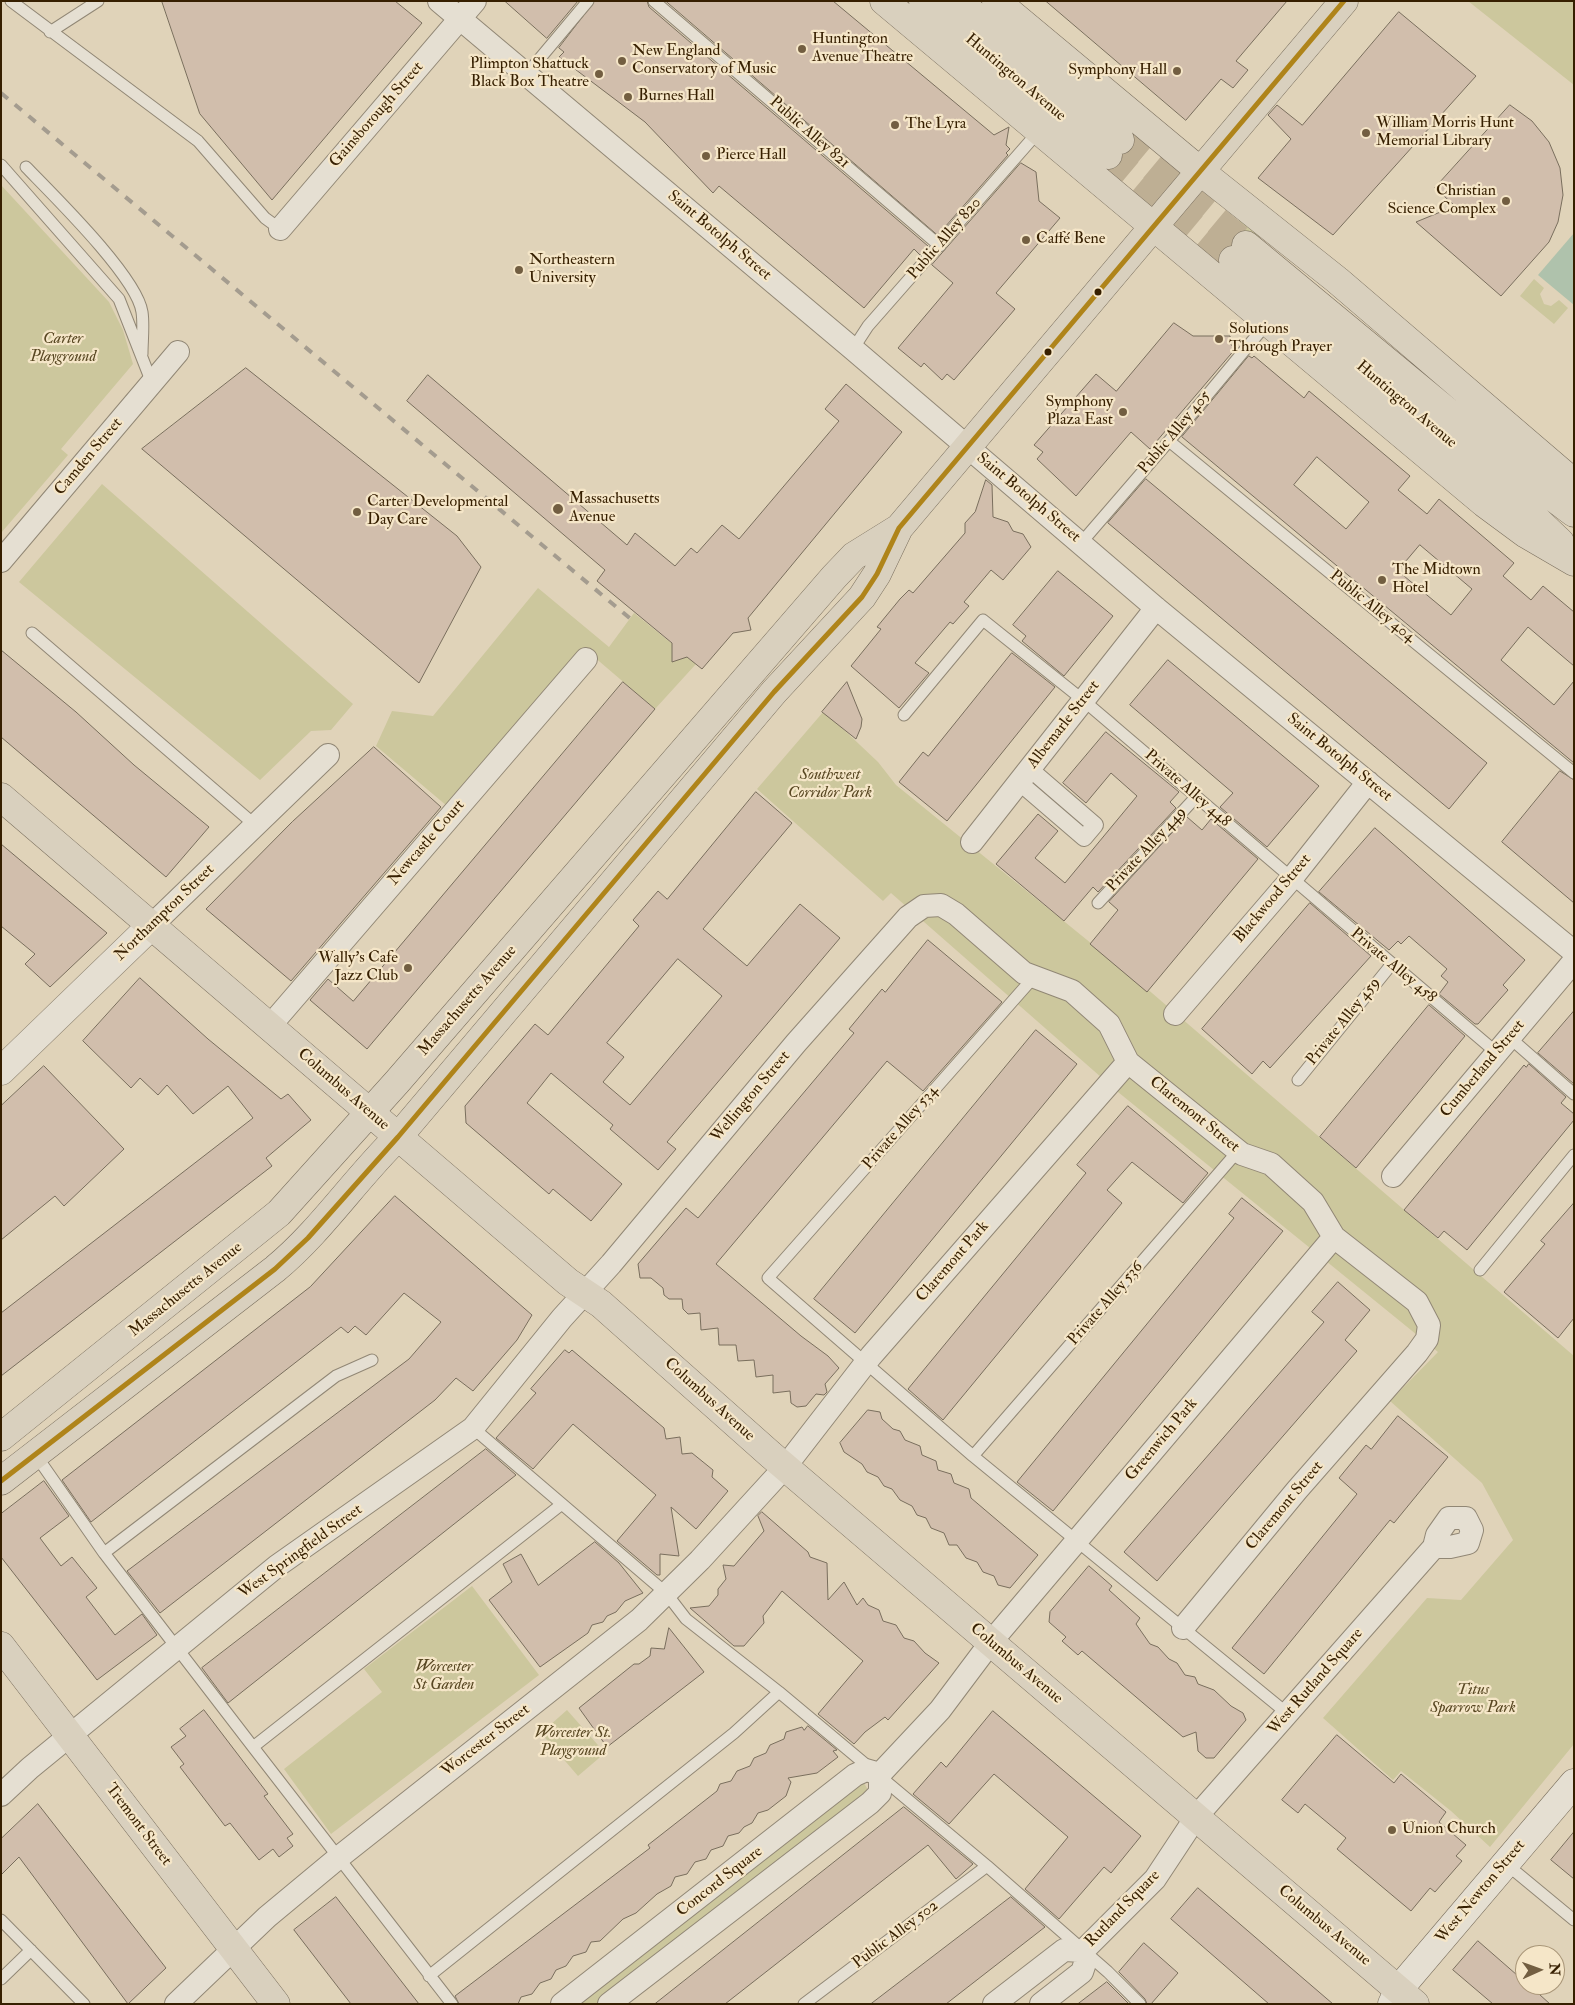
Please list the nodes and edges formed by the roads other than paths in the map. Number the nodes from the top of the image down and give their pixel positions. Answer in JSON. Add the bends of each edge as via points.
{"nodes":[{"id":1,"x":11,"y":1,"type":"edge"},
{"id":2,"x":98,"y":1,"type":"edge"},
{"id":3,"x":439,"y":1,"type":"edge"},
{"id":4,"x":475,"y":1,"type":"edge"},
{"id":5,"x":588,"y":1,"type":"edge"},
{"id":6,"x":654,"y":1,"type":"edge"},
{"id":7,"x":884,"y":1,"type":"edge"},
{"id":8,"x":923,"y":1,"type":"edge"},
{"id":9,"x":958,"y":1,"type":"edge"},
{"id":10,"x":996,"y":1,"type":"edge"},
{"id":11,"x":1344,"y":1,"type":"edge"},
{"id":12,"x":460,"y":18,"type":"junction"},
{"id":13,"x":50,"y":32,"type":"junction"},
{"id":14,"x":526,"y":75,"type":"junction"},
{"id":15,"x":1039,"y":131,"type":"junction"},
{"id":16,"x":1,"y":165,"type":"edge"},
{"id":17,"x":26,"y":167,"type":"dead end"},
{"id":18,"x":1200,"y":171,"type":"junction"},
{"id":19,"x":1153,"y":227,"type":"junction"},
{"id":20,"x":280,"y":228,"type":"joint"},
{"id":21,"x":940,"y":246,"type":"junction"},
{"id":22,"x":1268,"y":322,"type":"junction"},
{"id":23,"x":852,"y":349,"type":"junction"},
{"id":24,"x":178,"y":352,"type":"dead end"},
{"id":25,"x":142,"y":358,"type":"junction"},
{"id":26,"x":152,"y":382,"type":"junction"},
{"id":27,"x":1169,"y":441,"type":"junction"},
{"id":28,"x":967,"y":448,"type":"junction"},
{"id":29,"x":1574,"y":483,"type":"edge"},
{"id":30,"x":1574,"y":513,"type":"edge"},
{"id":31,"x":899,"y":528,"type":"junction"},
{"id":32,"x":1081,"y":543,"type":"junction"},
{"id":33,"x":1574,"y":555,"type":"edge"},
{"id":34,"x":1,"y":561,"type":"edge"},
{"id":35,"x":1574,"y":562,"type":"edge"},
{"id":36,"x":1156,"y":608,"type":"junction"},
{"id":37,"x":32,"y":633,"type":"dead end"},
{"id":38,"x":586,"y":659,"type":"dead end"},
{"id":39,"x":1083,"y":700,"type":"junction"},
{"id":40,"x":904,"y":715,"type":"dead end"},
{"id":41,"x":328,"y":755,"type":"dead end"},
{"id":42,"x":1574,"y":773,"type":"edge"},
{"id":43,"x":1368,"y":782,"type":"junction"},
{"id":44,"x":1,"y":797,"type":"edge"},
{"id":45,"x":1196,"y":797,"type":"junction"},
{"id":46,"x":256,"y":825,"type":"junction"},
{"id":47,"x":972,"y":842,"type":"dead end"},
{"id":48,"x":1292,"y":878,"type":"junction"},
{"id":49,"x":1098,"y":903,"type":"dead end"},
{"id":50,"x":924,"y":906,"type":"joint"},
{"id":51,"x":151,"y":926,"type":"junction"},
{"id":52,"x":1574,"y":952,"type":"edge"},
{"id":53,"x":1574,"y":961,"type":"edge"},
{"id":54,"x":1391,"y":965,"type":"junction"},
{"id":55,"x":1033,"y":978,"type":"junction"},
{"id":56,"x":1175,"y":1014,"type":"dead end"},
{"id":57,"x":268,"y":1026,"type":"junction"},
{"id":58,"x":1503,"y":1045,"type":"junction"},
{"id":59,"x":1128,"y":1062,"type":"junction"},
{"id":60,"x":1,"y":1071,"type":"edge"},
{"id":61,"x":1298,"y":1080,"type":"dead end"},
{"id":62,"x":1574,"y":1094,"type":"edge"},
{"id":63,"x":370,"y":1114,"type":"junction"},
{"id":64,"x":398,"y":1137,"type":"junction"},
{"id":65,"x":1238,"y":1151,"type":"junction"},
{"id":66,"x":1574,"y":1155,"type":"edge"},
{"id":67,"x":1393,"y":1176,"type":"dead end"},
{"id":68,"x":1334,"y":1238,"type":"junction"},
{"id":69,"x":1480,"y":1270,"type":"dead end"},
{"id":70,"x":585,"y":1294,"type":"junction"},
{"id":71,"x":372,"y":1360,"type":"dead end"},
{"id":72,"x":866,"y":1362,"type":"junction"},
{"id":73,"x":473,"y":1428,"type":"junction"},
{"id":74,"x":1,"y":1437,"type":"edge"},
{"id":75,"x":35,"y":1454,"type":"junction"},
{"id":76,"x":973,"y":1456,"type":"junction"},
{"id":77,"x":785,"y":1467,"type":"junction"},
{"id":78,"x":1,"y":1481,"type":"edge"},
{"id":79,"x":562,"y":1504,"type":"junction"},
{"id":80,"x":1076,"y":1542,"type":"junction"},
{"id":81,"x":1434,"y":1547,"type":"dead end"},
{"id":82,"x":104,"y":1553,"type":"junction"},
{"id":83,"x":666,"y":1593,"type":"junction"},
{"id":84,"x":1183,"y":1628,"type":"junction"},
{"id":85,"x":990,"y":1642,"type":"junction"},
{"id":86,"x":1,"y":1646,"type":"edge"},
{"id":87,"x":178,"y":1647,"type":"junction"},
{"id":88,"x":779,"y":1692,"type":"junction"},
{"id":89,"x":1288,"y":1714,"type":"junction"},
{"id":90,"x":70,"y":1737,"type":"junction"},
{"id":91,"x":253,"y":1746,"type":"junction"},
{"id":92,"x":880,"y":1774,"type":"junction"},
{"id":93,"x":1574,"y":1783,"type":"edge"},
{"id":94,"x":1,"y":1795,"type":"edge"},
{"id":95,"x":1196,"y":1817,"type":"junction"},
{"id":96,"x":338,"y":1858,"type":"junction"},
{"id":97,"x":1506,"y":1863,"type":"junction"},
{"id":98,"x":987,"y":1866,"type":"junction"},
{"id":99,"x":1,"y":1920,"type":"edge"},
{"id":100,"x":1574,"y":1920,"type":"edge"},
{"id":101,"x":233,"y":1949,"type":"junction"},
{"id":102,"x":31,"y":1950,"type":"junction"},
{"id":103,"x":1084,"y":1950,"type":"junction"},
{"id":104,"x":429,"y":1976,"type":"junction"},
{"id":105,"x":1,"y":1980,"type":"edge"},
{"id":106,"x":1402,"y":1999,"type":"edge"},
{"id":107,"x":84,"y":2004,"type":"edge"},
{"id":108,"x":176,"y":2004,"type":"edge"},
{"id":109,"x":276,"y":2004,"type":"edge"},
{"id":110,"x":452,"y":2004,"type":"edge"},
{"id":111,"x":562,"y":2004,"type":"edge"},
{"id":112,"x":609,"y":2004,"type":"edge"},
{"id":113,"x":804,"y":2004,"type":"edge"},
{"id":114,"x":994,"y":2004,"type":"edge"},
{"id":115,"x":1041,"y":2004,"type":"edge"},
{"id":116,"x":1140,"y":2004,"type":"edge"}],
"edges":[{"from":1,"to":13,"type":"lane"},
{"from":2,"to":13,"type":"lane"},
{"from":3,"to":12,"type":"street","name":"Saint Botolph Street"},
{"from":4,"to":12,"type":"street","name":"Gainsborough Street"},
{"from":5,"to":14,"type":"lane"},
{"from":6,"to":21,"type":"lane","name":"Public Alley 821"},
{"from":7,"to":15,"type":"main road"},
{"from":8,"to":9,"type":"main road","name":"Huntington Avenue","via":[[1114,148]]},
{"from":10,"to":18,"type":"main road"},
{"from":11,"to":18,"type":"main road","name":"Massachusetts Avenue"},
{"from":12,"to":14,"type":"street","name":"Saint Botolph Street"},
{"from":12,"to":20,"type":"street","name":"Gainsborough Street"},
{"from":13,"to":20,"type":"lane","via":[[198,141],[265,218]]},
{"from":14,"to":23,"type":"street","name":"Saint Botolph Street"},
{"from":15,"to":19,"type":"main road"},
{"from":15,"to":21,"type":"lane","name":"Public Alley 820"},
{"from":16,"to":25,"type":"lane","via":[[118,299]]},
{"from":17,"to":25,"type":"lane","via":[[128,281],[142,312]]},
{"from":18,"to":19,"type":"main road","name":"Massachusetts Avenue"},
{"from":18,"to":29,"type":"main road","via":[[1337,280]]},
{"from":19,"to":22,"type":"main road"},
{"from":19,"to":28,"type":"main road","name":"Massachusetts Avenue"},
{"from":21,"to":23,"type":"lane","name":"Public Alley 820","via":[[868,326]]},
{"from":22,"to":27,"type":"lane","name":"Public Alley 405"},
{"from":22,"to":35,"type":"main road","via":[[1497,513]]},
{"from":23,"to":28,"type":"street","name":"Saint Botolph Street"},
{"from":24,"to":26,"type":"street","name":"Camden Street"},
{"from":25,"to":26,"type":"lane"},
{"from":26,"to":34,"type":"street","name":"Camden Street"},
{"from":27,"to":32,"type":"lane","name":"Public Alley 405"},
{"from":27,"to":42,"type":"lane","name":"Public Alley 404"},
{"from":28,"to":31,"type":"main road","name":"Massachusetts Avenue"},
{"from":28,"to":32,"type":"street","name":"Saint Botolph Street"},
{"from":30,"to":33,"type":"main road","name":"Huntington Avenue","via":[[1240,253]]},
{"from":31,"to":63,"type":"main road","name":"Massachusetts Avenue","via":[[854,556],[834,577]]},
{"from":31,"to":64,"type":"main road","name":"Massachusetts Avenue","via":[[878,574],[862,597],[774,692]]},
{"from":32,"to":36,"type":"street","name":"Saint Botolph Street"},
{"from":36,"to":39,"type":"street","name":"Albemarle Street"},
{"from":36,"to":43,"type":"street","name":"Saint Botolph Street"},
{"from":37,"to":46,"type":"lane"},
{"from":38,"to":57,"type":"street","name":"Newcastle Court"},
{"from":39,"to":40,"type":"lane","name":"Private Alley 448","via":[[983,620]]},
{"from":39,"to":45,"type":"lane","name":"Private Alley 448"},
{"from":39,"to":47,"type":"street","name":"Albemarle Street"},
{"from":41,"to":46,"type":"street","name":"Northampton Street"},
{"from":43,"to":48,"type":"street","name":"Blackwood Street"},
{"from":43,"to":52,"type":"street","name":"Saint Botolph Street"},
{"from":44,"to":51,"type":"main road","name":"Columbus Avenue"},
{"from":45,"to":48,"type":"lane","name":"Private Alley 448"},
{"from":45,"to":49,"type":"lane","name":"Private Alley 449"},
{"from":46,"to":51,"type":"street","name":"Northampton Street"},
{"from":48,"to":54,"type":"lane","name":"Private Alley 458"},
{"from":48,"to":56,"type":"street","name":"Blackwood Street"},
{"from":50,"to":55,"type":"street","name":"Claremont Street","via":[[936,904],[951,911]]},
{"from":50,"to":70,"type":"street","name":"Wellington Street","via":[[908,917],[826,1010]]},
{"from":51,"to":57,"type":"main road","name":"Columbus Avenue"},
{"from":51,"to":60,"type":"main road","name":"Northampton Street"},
{"from":53,"to":58,"type":"street","name":"Cumberland Street"},
{"from":54,"to":58,"type":"lane","name":"Private Alley 458"},
{"from":54,"to":61,"type":"lane","name":"Private Alley 459"},
{"from":55,"to":59,"type":"street","name":"Claremont Street","via":[[1065,987],[1084,1001],[1112,1028]]},
{"from":55,"to":72,"type":"lane","name":"Private Alley 534","via":[[768,1278]]},
{"from":57,"to":63,"type":"main road","name":"Columbus Avenue"},
{"from":58,"to":62,"type":"lane","name":"Private Alley 458"},
{"from":58,"to":67,"type":"street","name":"Cumberland Street"},
{"from":59,"to":65,"type":"street","name":"Claremont Street"},
{"from":59,"to":72,"type":"street","name":"Claremont Park"},
{"from":63,"to":64,"type":"main road","name":"Columbus Avenue"},
{"from":63,"to":74,"type":"main road","name":"Massachusetts Avenue","via":[[279,1213]]},
{"from":64,"to":70,"type":"main road","name":"Columbus Avenue"},
{"from":64,"to":75,"type":"main road","name":"Massachusetts Avenue","via":[[291,1256]]},
{"from":65,"to":68,"type":"street","name":"Claremont Street","via":[[1271,1164],[1314,1202]]},
{"from":65,"to":76,"type":"lane","name":"Private Alley 536"},
{"from":66,"to":69,"type":"lane"},
{"from":68,"to":80,"type":"street","name":"Greenwich Park"},
{"from":68,"to":84,"type":"street","name":"Claremont Street","via":[[1417,1302],[1429,1325],[1427,1339]]},
{"from":70,"to":73,"type":"street","name":"West Springfield Street"},
{"from":70,"to":77,"type":"main road","name":"Columbus Avenue","via":[[601,1304]]},
{"from":71,"to":82,"type":"lane","via":[[336,1376]]},
{"from":72,"to":76,"type":"lane"},
{"from":72,"to":77,"type":"street","name":"Claremont Park"},
{"from":73,"to":79,"type":"lane"},
{"from":73,"to":87,"type":"street","name":"West Springfield Street","via":[[277,1566]]},
{"from":75,"to":78,"type":"main road","name":"Massachusetts Avenue"},
{"from":75,"to":82,"type":"lane"},
{"from":76,"to":80,"type":"lane"},
{"from":77,"to":83,"type":"street","name":"Worcester Street"},
{"from":77,"to":85,"type":"main road","name":"Columbus Avenue"},
{"from":79,"to":83,"type":"lane"},
{"from":79,"to":91,"type":"lane"},
{"from":80,"to":84,"type":"lane"},
{"from":80,"to":85,"type":"street","name":"Greenwich Park"},
{"from":81,"to":89,"type":"street","name":"West Rutland Square"},
{"from":82,"to":87,"type":"lane"},
{"from":83,"to":88,"type":"lane","via":[[686,1619]]},
{"from":83,"to":96,"type":"street","name":"Worcester Street","via":[[639,1620]]},
{"from":84,"to":89,"type":"lane"},
{"from":85,"to":92,"type":"street","via":[[940,1710]]},
{"from":85,"to":95,"type":"main road","name":"Columbus Avenue"},
{"from":86,"to":90,"type":"main road","name":"Tremont Street"},
{"from":87,"to":90,"type":"street","name":"West Springfield Street"},
{"from":87,"to":91,"type":"lane"},
{"from":88,"to":92,"type":"lane"},
{"from":88,"to":104,"type":"lane","via":[[734,1732]]},
{"from":89,"to":95,"type":"street","name":"West Rutland Square"},
{"from":90,"to":94,"type":"street","name":"West Springfield Street"},
{"from":90,"to":101,"type":"main road","name":"Tremont Street"},
{"from":91,"to":96,"type":"lane"},
{"from":92,"to":98,"type":"lane"},
{"from":92,"to":111,"type":"street","name":"Concord Square","via":[[866,1770],[855,1775]]},
{"from":92,"to":112,"type":"street","name":"Concord Square","via":[[880,1793],[870,1803]]},
{"from":93,"to":97,"type":"main road","name":"West Newton Street"},
{"from":95,"to":103,"type":"street","name":"Rutland Square","via":[[1155,1879]]},
{"from":95,"to":106,"type":"main road","name":"Columbus Avenue"},
{"from":96,"to":101,"type":"street","name":"Worcester Street"},
{"from":96,"to":104,"type":"lane"},
{"from":97,"to":100,"type":"lane"},
{"from":97,"to":106,"type":"main road","name":"West Newton Street"},
{"from":98,"to":103,"type":"lane"},
{"from":98,"to":113,"type":"lane","name":"Public Alley 502"},
{"from":99,"to":102,"type":"lane"},
{"from":101,"to":108,"type":"street","name":"Worcester Street"},
{"from":101,"to":109,"type":"main road","name":"Tremont Street"},
{"from":102,"to":105,"type":"lane"},
{"from":102,"to":107,"type":"lane"},
{"from":103,"to":114,"type":"street","name":"Rutland Square","via":[[1064,1950]]},
{"from":103,"to":115,"type":"street","name":"Rutland Square","via":[[1086,1960],[1082,1972]]},
{"from":103,"to":116,"type":"lane"},
{"from":104,"to":110,"type":"lane"}]}
